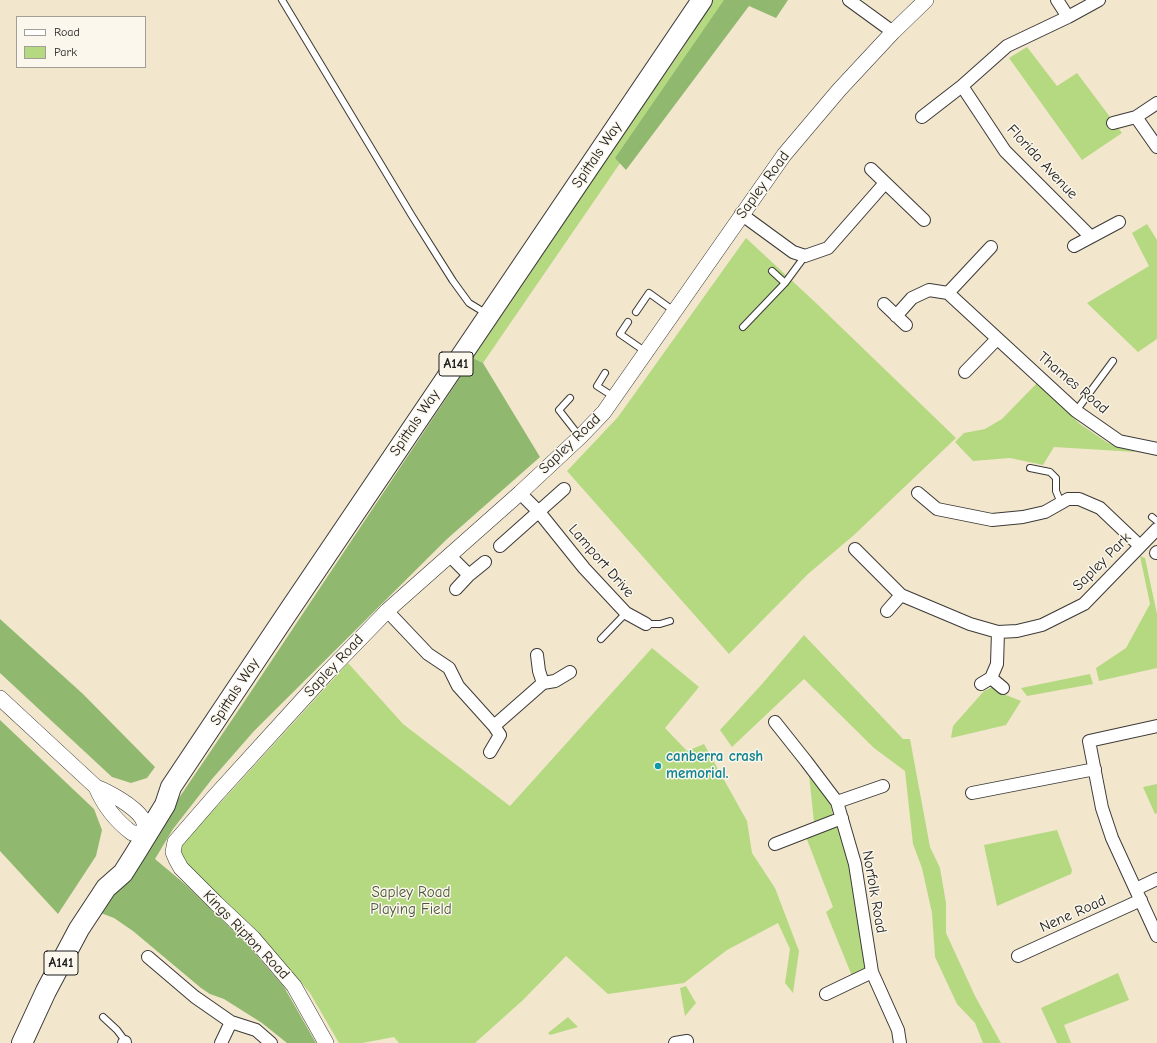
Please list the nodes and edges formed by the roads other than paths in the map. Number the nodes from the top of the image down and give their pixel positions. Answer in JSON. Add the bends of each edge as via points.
{"nodes":[{"id":1,"x":282,"y":0,"type":"edge"},
{"id":2,"x":702,"y":0,"type":"edge"},
{"id":3,"x":850,"y":0,"type":"edge"},
{"id":4,"x":926,"y":0,"type":"edge"},
{"id":5,"x":1057,"y":0,"type":"edge"},
{"id":6,"x":1099,"y":0,"type":"edge"},
{"id":7,"x":1068,"y":17,"type":"junction"},
{"id":8,"x":893,"y":32,"type":"junction"},
{"id":9,"x":962,"y":86,"type":"junction"},
{"id":10,"x":1157,"y":103,"type":"edge"},
{"id":11,"x":922,"y":117,"type":"dead end"},
{"id":12,"x":1136,"y":117,"type":"junction"},
{"id":13,"x":1113,"y":123,"type":"dead end"},
{"id":14,"x":1157,"y":147,"type":"edge"},
{"id":15,"x":871,"y":169,"type":"dead end"},
{"id":16,"x":886,"y":183,"type":"junction"},
{"id":17,"x":741,"y":214,"type":"junction"},
{"id":18,"x":924,"y":220,"type":"dead end"},
{"id":19,"x":1119,"y":222,"type":"dead end"},
{"id":20,"x":1091,"y":237,"type":"junction"},
{"id":21,"x":1074,"y":246,"type":"dead end"},
{"id":22,"x":991,"y":247,"type":"dead end"},
{"id":23,"x":805,"y":256,"type":"junction"},
{"id":24,"x":772,"y":271,"type":"dead end"},
{"id":25,"x":785,"y":283,"type":"junction"},
{"id":26,"x":948,"y":293,"type":"junction"},
{"id":27,"x":884,"y":304,"type":"dead end"},
{"id":28,"x":674,"y":311,"type":"junction"},
{"id":29,"x":636,"y":312,"type":"dead end"},
{"id":30,"x":488,"y":315,"type":"junction"},
{"id":31,"x":896,"y":316,"type":"junction"},
{"id":32,"x":628,"y":322,"type":"dead end"},
{"id":33,"x":906,"y":325,"type":"dead end"},
{"id":34,"x":743,"y":326,"type":"dead end"},
{"id":35,"x":997,"y":339,"type":"junction"},
{"id":36,"x":646,"y":352,"type":"junction"},
{"id":37,"x":1113,"y":361,"type":"dead end"},
{"id":38,"x":965,"y":372,"type":"dead end"},
{"id":39,"x":605,"y":373,"type":"dead end"},
{"id":40,"x":614,"y":397,"type":"junction"},
{"id":41,"x":570,"y":398,"type":"dead end"},
{"id":42,"x":1076,"y":411,"type":"junction"},
{"id":43,"x":580,"y":437,"type":"junction"},
{"id":44,"x":1157,"y":449,"type":"edge"},
{"id":45,"x":1030,"y":468,"type":"dead end"},
{"id":46,"x":564,"y":489,"type":"dead end"},
{"id":47,"x":520,"y":493,"type":"junction"},
{"id":48,"x":918,"y":493,"type":"dead end"},
{"id":49,"x":1061,"y":503,"type":"junction"},
{"id":50,"x":539,"y":512,"type":"junction"},
{"id":51,"x":1157,"y":529,"type":"edge"},
{"id":52,"x":500,"y":546,"type":"dead end"},
{"id":53,"x":1140,"y":546,"type":"junction"},
{"id":54,"x":855,"y":549,"type":"dead end"},
{"id":55,"x":449,"y":555,"type":"junction"},
{"id":56,"x":485,"y":562,"type":"dead end"},
{"id":57,"x":469,"y":575,"type":"junction"},
{"id":58,"x":456,"y":589,"type":"dead end"},
{"id":59,"x":901,"y":595,"type":"junction"},
{"id":60,"x":388,"y":610,"type":"junction"},
{"id":61,"x":887,"y":611,"type":"dead end"},
{"id":62,"x":626,"y":613,"type":"junction"},
{"id":63,"x":670,"y":621,"type":"dead end"},
{"id":64,"x":646,"y":624,"type":"joint"},
{"id":65,"x":998,"y":632,"type":"junction"},
{"id":66,"x":601,"y":639,"type":"dead end"},
{"id":67,"x":537,"y":656,"type":"dead end"},
{"id":68,"x":570,"y":672,"type":"dead end"},
{"id":69,"x":543,"y":683,"type":"junction"},
{"id":70,"x":1003,"y":688,"type":"dead end"},
{"id":71,"x":0,"y":698,"type":"edge"},
{"id":72,"x":775,"y":722,"type":"dead end"},
{"id":73,"x":494,"y":726,"type":"junction"},
{"id":74,"x":1157,"y":726,"type":"edge"},
{"id":75,"x":490,"y":752,"type":"dead end"},
{"id":76,"x":1095,"y":769,"type":"junction"},
{"id":77,"x":883,"y":786,"type":"dead end"},
{"id":78,"x":972,"y":793,"type":"dead end"},
{"id":79,"x":837,"y":802,"type":"junction"},
{"id":80,"x":842,"y":818,"type":"junction"},
{"id":81,"x":140,"y":828,"type":"junction"},
{"id":82,"x":775,"y":844,"type":"dead end"},
{"id":83,"x":173,"y":852,"type":"joint"},
{"id":84,"x":1157,"y":879,"type":"edge"},
{"id":85,"x":1136,"y":889,"type":"junction"},
{"id":86,"x":1141,"y":900,"type":"junction"},
{"id":87,"x":1157,"y":936,"type":"edge"},
{"id":88,"x":1018,"y":956,"type":"dead end"},
{"id":89,"x":148,"y":957,"type":"dead end"},
{"id":90,"x":872,"y":972,"type":"junction"},
{"id":91,"x":826,"y":994,"type":"dead end"},
{"id":92,"x":104,"y":1017,"type":"dead end"},
{"id":93,"x":231,"y":1022,"type":"junction"},
{"id":94,"x":687,"y":1040,"type":"dead end"},
{"id":95,"x":22,"y":1043,"type":"edge"},
{"id":96,"x":126,"y":1043,"type":"edge"},
{"id":97,"x":221,"y":1043,"type":"edge"},
{"id":98,"x":272,"y":1043,"type":"edge"},
{"id":99,"x":326,"y":1043,"type":"edge"},
{"id":100,"x":674,"y":1043,"type":"edge"},
{"id":101,"x":900,"y":1043,"type":"edge"}],
"edges":[{"from":1,"to":30,"type":"lane","via":[[453,281],[468,303]]},
{"from":2,"to":30,"type":"highway","name":"Spittals Way","number":"A141"},
{"from":3,"to":8,"type":"street"},
{"from":4,"to":8,"type":"street","name":"Sapley Road"},
{"from":5,"to":7,"type":"street"},
{"from":6,"to":7,"type":"street"},
{"from":7,"to":9,"type":"street","via":[[1007,46]]},
{"from":8,"to":17,"type":"street","name":"Sapley Road","via":[[784,155]]},
{"from":9,"to":11,"type":"street"},
{"from":9,"to":20,"type":"street","name":"Florida Avenue","via":[[1005,151]]},
{"from":10,"to":12,"type":"street"},
{"from":12,"to":13,"type":"street"},
{"from":12,"to":14,"type":"street"},
{"from":15,"to":16,"type":"street"},
{"from":16,"to":18,"type":"street"},
{"from":16,"to":23,"type":"street","via":[[828,248]]},
{"from":17,"to":23,"type":"street","via":[[792,252]]},
{"from":17,"to":28,"type":"street","name":"Sapley Road"},
{"from":19,"to":20,"type":"street"},
{"from":20,"to":21,"type":"street"},
{"from":22,"to":26,"type":"street"},
{"from":23,"to":25,"type":"lane"},
{"from":24,"to":25,"type":"lane"},
{"from":25,"to":34,"type":"lane"},
{"from":26,"to":31,"type":"street","via":[[929,290],[912,298]]},
{"from":26,"to":35,"type":"street","name":"Thames Road"},
{"from":27,"to":31,"type":"street"},
{"from":28,"to":29,"type":"lane","via":[[649,293]]},
{"from":28,"to":36,"type":"street","name":"Sapley Road"},
{"from":30,"to":81,"type":"highway","name":"Spittals Way","number":"A141","via":[[171,787],[165,805]]},
{"from":31,"to":33,"type":"street"},
{"from":32,"to":36,"type":"lane","via":[[620,334]]},
{"from":35,"to":38,"type":"street"},
{"from":35,"to":42,"type":"street","name":"Thames Road"},
{"from":36,"to":40,"type":"street","name":"Sapley Road"},
{"from":37,"to":42,"type":"lane"},
{"from":39,"to":40,"type":"lane","via":[[597,386]]},
{"from":40,"to":43,"type":"street","name":"Sapley Road","via":[[604,412]]},
{"from":41,"to":43,"type":"lane","via":[[558,410]]},
{"from":42,"to":44,"type":"street","name":"Thames Road","via":[[1119,441]]},
{"from":43,"to":47,"type":"street","name":"Sapley Road"},
{"from":45,"to":49,"type":"lane","via":[[1050,472],[1056,478],[1056,491]]},
{"from":46,"to":50,"type":"street"},
{"from":47,"to":50,"type":"street","name":"Lamport Drive"},
{"from":47,"to":55,"type":"street","name":"Sapley Road"},
{"from":48,"to":49,"type":"street","via":[[937,509],[992,520],[1045,512]]},
{"from":49,"to":53,"type":"street","via":[[1068,499],[1080,499],[1100,508]]},
{"from":50,"to":52,"type":"street"},
{"from":50,"to":62,"type":"street","name":"Lamport Drive","via":[[584,568]]},
{"from":51,"to":53,"type":"street","name":"Sapley Park"},
{"from":53,"to":65,"type":"street","name":"Sapley Park","via":[[1084,604],[1042,625]]},
{"from":54,"to":59,"type":"street","name":"Sapley Park"},
{"from":55,"to":57,"type":"street"},
{"from":55,"to":60,"type":"street","name":"Sapley Road"},
{"from":56,"to":57,"type":"street"},
{"from":57,"to":58,"type":"street"},
{"from":59,"to":61,"type":"street"},
{"from":59,"to":65,"type":"street","name":"Sapley Park","via":[[970,624]]},
{"from":60,"to":73,"type":"street","via":[[428,654],[449,668],[458,686]]},
{"from":60,"to":83,"type":"street","name":"Sapley Road","via":[[210,801],[175,842]]},
{"from":62,"to":64,"type":"street","name":"Lamport Drive"},
{"from":62,"to":66,"type":"lane"},
{"from":63,"to":64,"type":"lane"},
{"from":65,"to":70,"type":"street","via":[[997,664],[986,681]]},
{"from":67,"to":69,"type":"street"},
{"from":68,"to":69,"type":"street","via":[[555,681]]},
{"from":69,"to":73,"type":"street"},
{"from":71,"to":81,"type":"street","via":[[96,787],[107,808],[122,826]]},
{"from":72,"to":79,"type":"street","name":"Norfolk Road"},
{"from":73,"to":75,"type":"street","via":[[500,735]]},
{"from":74,"to":76,"type":"street","via":[[1089,740]]},
{"from":76,"to":78,"type":"street"},
{"from":76,"to":85,"type":"street","via":[[1102,808],[1112,838]]},
{"from":77,"to":79,"type":"street"},
{"from":79,"to":80,"type":"street","name":"Norfolk Road"},
{"from":80,"to":82,"type":"street"},
{"from":80,"to":90,"type":"street","name":"Norfolk Road","via":[[855,864]]},
{"from":81,"to":95,"type":"highway","name":"Spittals Way","number":"A141","via":[[123,873],[106,888],[79,929]]},
{"from":83,"to":99,"type":"street","name":"Kings Ripton Road","via":[[181,868],[253,938],[294,986]]},
{"from":84,"to":85,"type":"street"},
{"from":85,"to":86,"type":"street"},
{"from":86,"to":87,"type":"street"},
{"from":86,"to":88,"type":"street","name":"Nene Road"},
{"from":89,"to":93,"type":"street","via":[[195,997]]},
{"from":90,"to":91,"type":"street"},
{"from":90,"to":101,"type":"street","name":"Norfolk Road","via":[[898,1030]]},
{"from":92,"to":96,"type":"lane"},
{"from":93,"to":97,"type":"street"},
{"from":93,"to":98,"type":"street","via":[[256,1030]]},
{"from":94,"to":100,"type":"street"}]}
